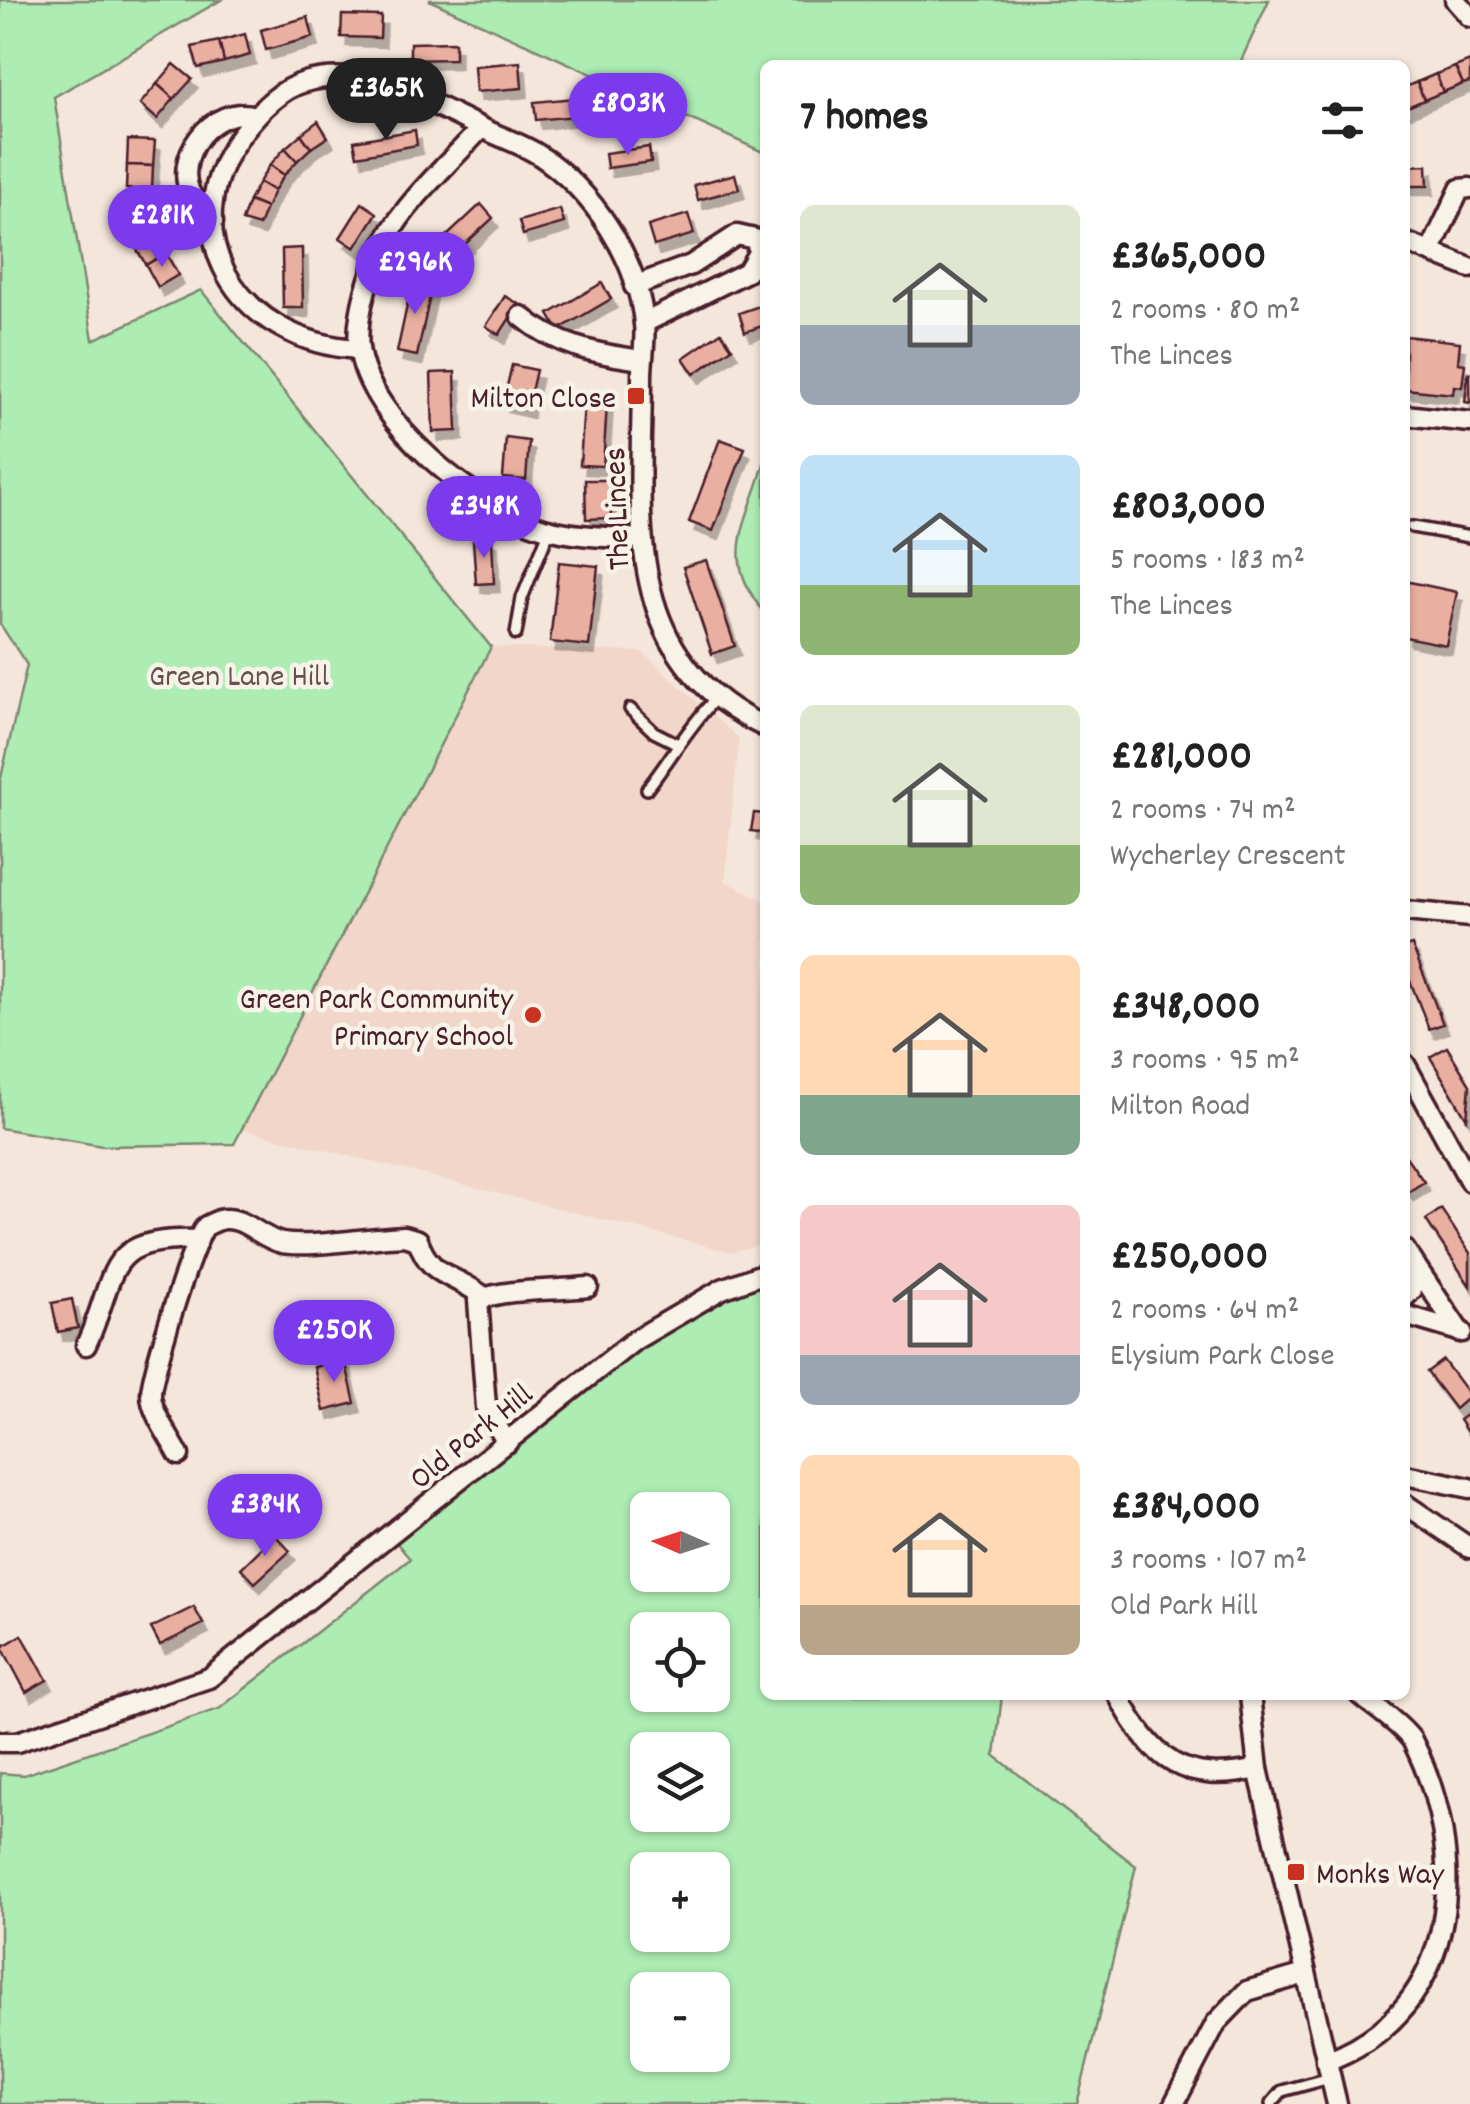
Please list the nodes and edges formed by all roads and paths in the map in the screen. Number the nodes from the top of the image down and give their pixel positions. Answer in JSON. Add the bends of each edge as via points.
{"nodes":[{"id":1,"x":1456,"y":0,"type":"edge"},
{"id":2,"x":1470,"y":17,"type":"edge"},
{"id":3,"x":255,"y":116,"type":"junction"},
{"id":4,"x":482,"y":128,"type":"junction"},
{"id":5,"x":1470,"y":188,"type":"edge"},
{"id":6,"x":214,"y":223,"type":"junction"},
{"id":7,"x":1410,"y":244,"type":"edge"},
{"id":8,"x":1431,"y":250,"type":"junction"},
{"id":9,"x":1470,"y":268,"type":"edge"},
{"id":10,"x":634,"y":286,"type":"junction"},
{"id":11,"x":521,"y":316,"type":"dead end"},
{"id":12,"x":644,"y":322,"type":"junction"},
{"id":13,"x":360,"y":349,"type":"junction"},
{"id":14,"x":642,"y":360,"type":"junction"},
{"id":15,"x":1410,"y":416,"type":"edge"},
{"id":16,"x":1470,"y":422,"type":"edge"},
{"id":17,"x":1412,"y":526,"type":"dead end"},
{"id":18,"x":550,"y":529,"type":"junction"},
{"id":19,"x":1470,"y":536,"type":"edge"},
{"id":20,"x":642,"y":539,"type":"junction"},
{"id":21,"x":516,"y":634,"type":"dead end"},
{"id":22,"x":716,"y":698,"type":"junction"},
{"id":23,"x":630,"y":709,"type":"dead end"},
{"id":24,"x":760,"y":723,"type":"edge"},
{"id":25,"x":676,"y":743,"type":"junction"},
{"id":26,"x":647,"y":788,"type":"dead end"},
{"id":27,"x":1410,"y":911,"type":"edge"},
{"id":28,"x":1470,"y":917,"type":"edge"},
{"id":29,"x":1410,"y":1073,"type":"edge"},
{"id":30,"x":1470,"y":1182,"type":"edge"},
{"id":31,"x":198,"y":1240,"type":"junction"},
{"id":32,"x":1410,"y":1257,"type":"edge"},
{"id":33,"x":1410,"y":1267,"type":"edge"},
{"id":34,"x":760,"y":1275,"type":"edge"},
{"id":35,"x":588,"y":1287,"type":"dead end"},
{"id":36,"x":1410,"y":1292,"type":"edge"},
{"id":37,"x":484,"y":1297,"type":"junction"},
{"id":38,"x":1410,"y":1316,"type":"edge"},
{"id":39,"x":1465,"y":1333,"type":"edge"},
{"id":40,"x":86,"y":1344,"type":"dead end"},
{"id":41,"x":507,"y":1443,"type":"junction"},
{"id":42,"x":180,"y":1455,"type":"dead end"},
{"id":43,"x":1410,"y":1475,"type":"edge"},
{"id":44,"x":1470,"y":1488,"type":"edge"},
{"id":45,"x":1410,"y":1511,"type":"edge"},
{"id":46,"x":1470,"y":1548,"type":"edge"},
{"id":47,"x":1121,"y":1700,"type":"edge"},
{"id":48,"x":1251,"y":1700,"type":"edge"},
{"id":49,"x":1366,"y":1700,"type":"edge"},
{"id":50,"x":0,"y":1742,"type":"edge"},
{"id":51,"x":1258,"y":1770,"type":"junction"},
{"id":52,"x":1305,"y":1974,"type":"junction"},
{"id":53,"x":1329,"y":2069,"type":"junction"},
{"id":54,"x":1174,"y":2104,"type":"edge"},
{"id":55,"x":1271,"y":2104,"type":"edge"},
{"id":56,"x":1337,"y":2104,"type":"edge"}],
"edges":[{"from":1,"to":2,"type":"street"},
{"from":3,"to":4,"type":"street","name":"The Linces","via":[[303,82],[337,79],[407,92]]},
{"from":3,"to":6,"type":"street","via":[[220,170]]},
{"from":3,"to":6,"type":"street","via":[[222,118],[192,150],[193,199]]},
{"from":4,"to":10,"type":"street","name":"The Linces","via":[[536,153],[584,190],[614,236]]},
{"from":4,"to":13,"type":"street","via":[[387,238],[361,312]]},
{"from":5,"to":8,"type":"street","via":[[1460,189]]},
{"from":6,"to":13,"type":"street","via":[[229,278],[258,314],[305,340]]},
{"from":7,"to":8,"type":"street"},
{"from":8,"to":9,"type":"street"},
{"from":10,"to":12,"type":"street","name":"The Linces"},
{"from":10,"to":12,"type":"street","via":[[691,264],[737,235],[755,239],[759,251],[747,272]]},
{"from":11,"to":14,"type":"street","via":[[542,334],[593,353]]},
{"from":12,"to":14,"type":"street","name":"The Linces"},
{"from":13,"to":18,"type":"street","via":[[380,400],[406,435],[478,497]]},
{"from":14,"to":20,"type":"street","name":"The Linces"},
{"from":15,"to":16,"type":"street"},
{"from":17,"to":19,"type":"lane"},
{"from":18,"to":20,"type":"street"},
{"from":18,"to":21,"type":"lane","via":[[522,598]]},
{"from":20,"to":22,"type":"street","name":"The Linces","via":[[661,628]]},
{"from":22,"to":24,"type":"street","name":"The Linces"},
{"from":22,"to":25,"type":"lane"},
{"from":23,"to":25,"type":"lane"},
{"from":25,"to":26,"type":"lane"},
{"from":27,"to":28,"type":"street"},
{"from":29,"to":30,"type":"street"},
{"from":31,"to":37,"type":"street","via":[[206,1226],[224,1218],[280,1242],[404,1236],[418,1240],[425,1262],[438,1273]]},
{"from":31,"to":40,"type":"street","via":[[165,1239],[127,1252],[113,1267]]},
{"from":31,"to":42,"type":"street","via":[[150,1397]]},
{"from":32,"to":39,"type":"street"},
{"from":33,"to":36,"type":"street"},
{"from":34,"to":41,"type":"street","name":"Old Park Hill","via":[[722,1289],[635,1340]]},
{"from":35,"to":37,"type":"street"},
{"from":37,"to":41,"type":"street","via":[[478,1300],[478,1333],[486,1408]]},
{"from":38,"to":39,"type":"street"},
{"from":41,"to":50,"type":"street","name":"Old Park Hill","via":[[209,1678]]},
{"from":43,"to":44,"type":"street"},
{"from":45,"to":46,"type":"street"},
{"from":47,"to":51,"type":"street","via":[[1150,1742],[1177,1766],[1210,1777]]},
{"from":48,"to":51,"type":"street"},
{"from":49,"to":53,"type":"street","via":[[1410,1737],[1439,1782],[1462,1866],[1458,1906],[1439,1962],[1418,1994],[1370,2042]]},
{"from":51,"to":52,"type":"street"},
{"from":52,"to":53,"type":"street"},
{"from":52,"to":54,"type":"street","via":[[1247,1992],[1216,2024]]},
{"from":53,"to":55,"type":"lane","via":[[1282,2091]]},
{"from":53,"to":56,"type":"street"}]}
